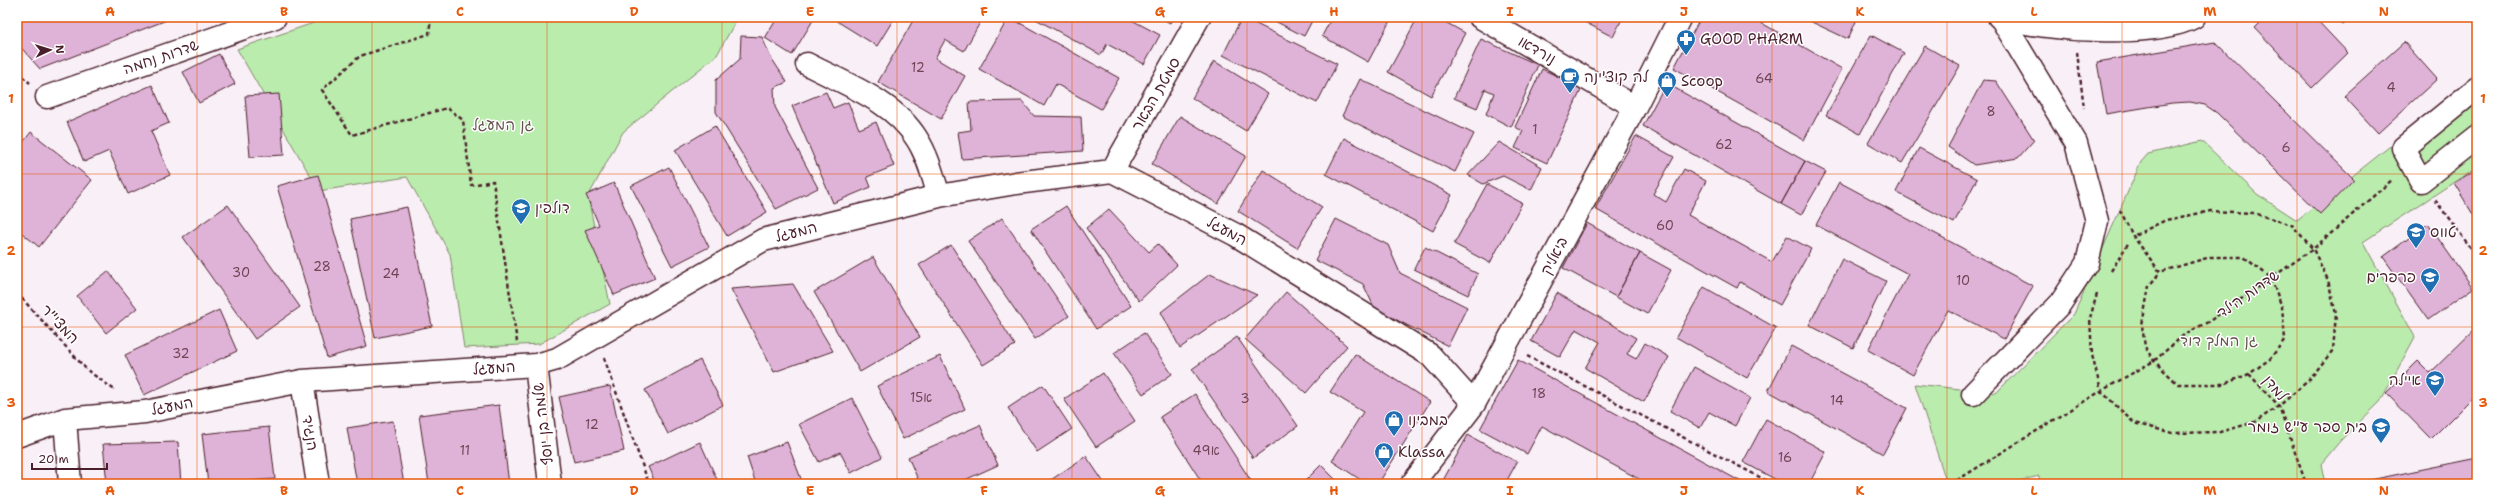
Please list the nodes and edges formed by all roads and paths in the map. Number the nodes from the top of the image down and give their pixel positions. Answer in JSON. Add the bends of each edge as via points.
{"nodes":[{"id":1,"x":275,"y":17,"type":"edge"},
{"id":2,"x":431,"y":17,"type":"edge"},
{"id":3,"x":1199,"y":17,"type":"edge"},
{"id":4,"x":1480,"y":17,"type":"edge"},
{"id":5,"x":1680,"y":17,"type":"edge"},
{"id":6,"x":2000,"y":17,"type":"edge"},
{"id":7,"x":2194,"y":17,"type":"edge"},
{"id":8,"x":2073,"y":28,"type":"junction"},
{"id":9,"x":807,"y":64,"type":"dead end"},
{"id":10,"x":2477,"y":88,"type":"edge"},
{"id":11,"x":47,"y":97,"type":"dead end"},
{"id":12,"x":1635,"y":107,"type":"junction"},
{"id":13,"x":2085,"y":112,"type":"dead end"},
{"id":14,"x":2477,"y":137,"type":"edge"},
{"id":15,"x":1112,"y":171,"type":"junction"},
{"id":16,"x":2416,"y":172,"type":"junction"},
{"id":17,"x":939,"y":196,"type":"junction"},
{"id":18,"x":2119,"y":207,"type":"dead end"},
{"id":19,"x":2133,"y":236,"type":"junction"},
{"id":20,"x":2129,"y":242,"type":"dead end"},
{"id":21,"x":2313,"y":249,"type":"junction"},
{"id":22,"x":2477,"y":256,"type":"edge"},
{"id":23,"x":2110,"y":272,"type":"dead end"},
{"id":24,"x":2160,"y":272,"type":"junction"},
{"id":25,"x":2271,"y":278,"type":"junction"},
{"id":26,"x":2100,"y":288,"type":"dead end"},
{"id":27,"x":17,"y":293,"type":"edge"},
{"id":28,"x":596,"y":335,"type":"junction"},
{"id":29,"x":1506,"y":344,"type":"junction"},
{"id":30,"x":2154,"y":360,"type":"junction"},
{"id":31,"x":528,"y":366,"type":"junction"},
{"id":32,"x":88,"y":370,"type":"dead end"},
{"id":33,"x":2249,"y":374,"type":"junction"},
{"id":34,"x":302,"y":381,"type":"junction"},
{"id":35,"x":2101,"y":390,"type":"junction"},
{"id":36,"x":1973,"y":394,"type":"dead end"},
{"id":37,"x":1474,"y":404,"type":"junction"},
{"id":38,"x":2279,"y":406,"type":"junction"},
{"id":39,"x":65,"y":419,"type":"junction"},
{"id":40,"x":17,"y":436,"type":"edge"},
{"id":41,"x":70,"y":484,"type":"edge"},
{"id":42,"x":318,"y":484,"type":"edge"},
{"id":43,"x":550,"y":484,"type":"edge"},
{"id":44,"x":649,"y":484,"type":"edge"},
{"id":45,"x":1412,"y":484,"type":"edge"},
{"id":46,"x":1773,"y":484,"type":"edge"},
{"id":47,"x":1950,"y":484,"type":"edge"},
{"id":48,"x":2306,"y":484,"type":"edge"}],
"edges":[{"from":1,"to":11,"type":"street","name":"שדרות נחמה"},
{"from":2,"to":31,"type":"path","via":[[429,34],[360,56],[322,90],[352,135],[447,108],[462,120],[471,185],[494,181]]},
{"from":3,"to":15,"type":"street","name":"סמטת הבאר"},
{"from":4,"to":12,"type":"street","name":"נורדאו"},
{"from":5,"to":12,"type":"street","name":"ביאליק"},
{"from":6,"to":8,"type":"street"},
{"from":6,"to":36,"type":"street","via":[[2076,143],[2097,220],[2087,263],[2060,304]]},
{"from":7,"to":8,"type":"street","via":[[2183,22],[2135,31]]},
{"from":8,"to":13,"type":"path"},
{"from":9,"to":17,"type":"street","via":[[882,104],[901,118],[917,139],[928,161]]},
{"from":10,"to":16,"type":"street","via":[[2403,148]]},
{"from":12,"to":29,"type":"street","name":"ביאליק"},
{"from":14,"to":16,"type":"street"},
{"from":15,"to":17,"type":"street","name":"המעגל","via":[[1016,182]]},
{"from":15,"to":37,"type":"street","name":"המעגל","via":[[1236,235],[1430,355]]},
{"from":16,"to":21,"type":"path","name":"שדרות הילד"},
{"from":16,"to":22,"type":"path"},
{"from":17,"to":28,"type":"street","name":"המעגל","via":[[763,240]]},
{"from":18,"to":19,"type":"path"},
{"from":19,"to":21,"type":"path","via":[[2166,220],[2211,211],[2253,213],[2292,225]]},
{"from":19,"to":24,"type":"path"},
{"from":20,"to":23,"type":"path"},
{"from":21,"to":25,"type":"path","name":"שדרות הילד"},
{"from":21,"to":38,"type":"path","via":[[2328,280],[2336,314],[2333,350],[2309,380]]},
{"from":24,"to":25,"type":"path","via":[[2210,257],[2244,257]]},
{"from":24,"to":30,"type":"path","via":[[2149,286],[2142,325],[2145,347]]},
{"from":25,"to":30,"type":"path","name":"שדרות הילד","via":[[2208,322],[2185,334]]},
{"from":25,"to":33,"type":"path","via":[[2282,306],[2285,339],[2270,359]]},
{"from":26,"to":35,"type":"path","via":[[2090,318],[2092,355]]},
{"from":27,"to":32,"type":"path","name":"המצי\"ר"},
{"from":28,"to":31,"type":"street","name":"המעגל","via":[[557,359]]},
{"from":28,"to":44,"type":"path"},
{"from":29,"to":37,"type":"street","name":"ביאליק"},
{"from":29,"to":46,"type":"path"},
{"from":30,"to":33,"type":"path","via":[[2178,384],[2224,384]]},
{"from":30,"to":35,"type":"path","name":"שדרות הילד"},
{"from":31,"to":34,"type":"street","name":"המעגל"},
{"from":31,"to":43,"type":"street","name":"שלמה בן יוסף"},
{"from":33,"to":38,"type":"path","name":"למדן"},
{"from":34,"to":39,"type":"street","name":"המעגל","via":[[145,412]]},
{"from":34,"to":42,"type":"street","name":"הנגיד"},
{"from":35,"to":38,"type":"path","via":[[2134,423],[2173,433],[2220,432],[2255,422]]},
{"from":35,"to":47,"type":"path","name":"שדרות הילד"},
{"from":37,"to":45,"type":"street","name":"ביאליק"},
{"from":38,"to":48,"type":"path","name":"למדן"},
{"from":39,"to":40,"type":"street","name":"המעגל"},
{"from":39,"to":41,"type":"street"}]}
